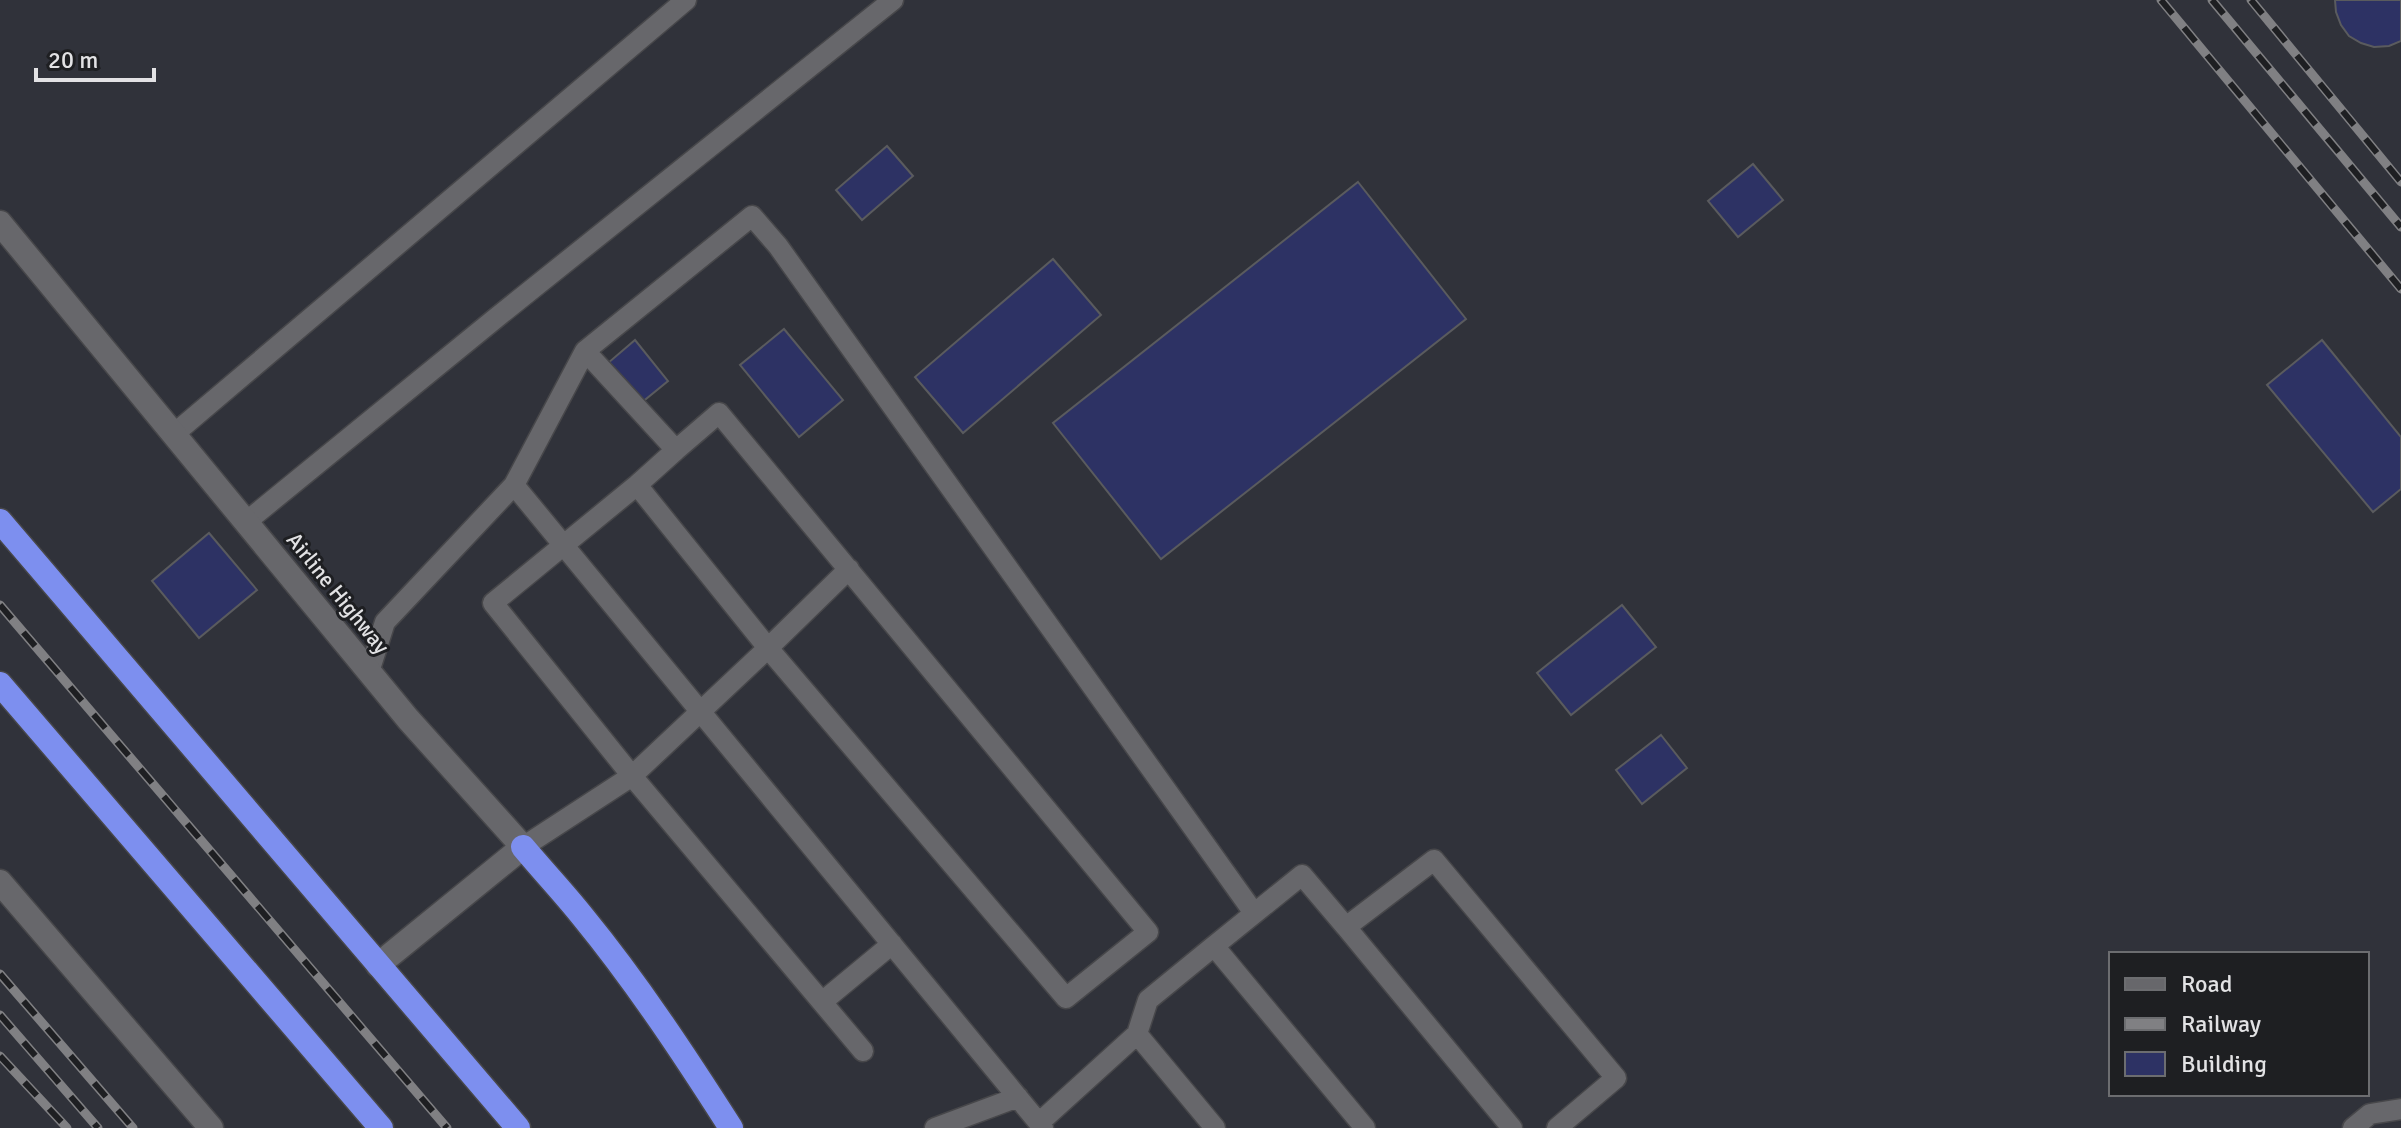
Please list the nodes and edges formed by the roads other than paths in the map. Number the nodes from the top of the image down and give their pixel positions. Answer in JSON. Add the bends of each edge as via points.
{"nodes":[{"id":1,"x":686,"y":0,"type":"edge"},
{"id":2,"x":893,"y":0,"type":"edge"},
{"id":3,"x":0,"y":223,"type":"edge"},
{"id":4,"x":585,"y":351,"type":"junction"},
{"id":5,"x":174,"y":434,"type":"junction"},
{"id":6,"x":676,"y":450,"type":"junction"},
{"id":7,"x":514,"y":485,"type":"junction"},
{"id":8,"x":637,"y":485,"type":"junction"},
{"id":9,"x":0,"y":521,"type":"edge"},
{"id":10,"x":246,"y":522,"type":"junction"},
{"id":11,"x":564,"y":545,"type":"junction"},
{"id":12,"x":849,"y":569,"type":"junction"},
{"id":13,"x":768,"y":648,"type":"junction"},
{"id":14,"x":369,"y":672,"type":"junction"},
{"id":15,"x":0,"y":684,"type":"edge"},
{"id":16,"x":702,"y":711,"type":"junction"},
{"id":17,"x":632,"y":776,"type":"junction"},
{"id":18,"x":523,"y":847,"type":"junction"},
{"id":19,"x":0,"y":882,"type":"edge"},
{"id":20,"x":1254,"y":913,"type":"junction"},
{"id":21,"x":1346,"y":927,"type":"junction"},
{"id":22,"x":892,"y":944,"type":"junction"},
{"id":23,"x":1214,"y":946,"type":"junction"},
{"id":24,"x":378,"y":965,"type":"junction"},
{"id":25,"x":822,"y":1002,"type":"junction"},
{"id":26,"x":1137,"y":1034,"type":"junction"},
{"id":27,"x":863,"y":1051,"type":"dead end"},
{"id":28,"x":1018,"y":1097,"type":"junction"},
{"id":29,"x":2401,"y":1109,"type":"edge"},
{"id":30,"x":1041,"y":1125,"type":"edge"},
{"id":31,"x":211,"y":1128,"type":"edge"},
{"id":32,"x":381,"y":1128,"type":"edge"},
{"id":33,"x":518,"y":1128,"type":"edge"},
{"id":34,"x":731,"y":1128,"type":"edge"},
{"id":35,"x":935,"y":1128,"type":"edge"},
{"id":36,"x":1215,"y":1128,"type":"edge"},
{"id":37,"x":1365,"y":1128,"type":"edge"},
{"id":38,"x":1512,"y":1128,"type":"edge"},
{"id":39,"x":1557,"y":1128,"type":"edge"},
{"id":40,"x":2353,"y":1128,"type":"edge"}],
"edges":[{"from":1,"to":5,"type":"lane"},
{"from":2,"to":10,"type":"lane"},
{"from":3,"to":5,"type":"street","name":"Airline Highway"},
{"from":4,"to":6,"type":"lane"},
{"from":4,"to":7,"type":"lane"},
{"from":4,"to":20,"type":"lane","via":[[752,216]]},
{"from":5,"to":10,"type":"street","name":"Airline Highway"},
{"from":6,"to":8,"type":"lane"},
{"from":6,"to":12,"type":"lane","via":[[719,413]]},
{"from":7,"to":11,"type":"lane"},
{"from":7,"to":14,"type":"lane","via":[[385,622]]},
{"from":8,"to":11,"type":"lane"},
{"from":8,"to":13,"type":"lane"},
{"from":9,"to":24,"type":"highway"},
{"from":10,"to":14,"type":"street","name":"Airline Highway"},
{"from":11,"to":16,"type":"lane"},
{"from":11,"to":17,"type":"lane","via":[[493,603]]},
{"from":12,"to":13,"type":"lane"},
{"from":12,"to":13,"type":"lane","via":[[1148,932],[1066,998]]},
{"from":13,"to":16,"type":"lane"},
{"from":14,"to":18,"type":"street","name":"Airline Highway"},
{"from":15,"to":32,"type":"highway"},
{"from":16,"to":17,"type":"lane"},
{"from":16,"to":22,"type":"lane"},
{"from":17,"to":18,"type":"lane"},
{"from":17,"to":25,"type":"lane"},
{"from":18,"to":24,"type":"street"},
{"from":18,"to":34,"type":"highway","via":[[627,974]]},
{"from":19,"to":31,"type":"street"},
{"from":20,"to":21,"type":"lane","via":[[1302,875]]},
{"from":20,"to":23,"type":"lane"},
{"from":21,"to":38,"type":"lane"},
{"from":21,"to":39,"type":"lane","via":[[1434,860],[1616,1078]]},
{"from":22,"to":25,"type":"lane"},
{"from":22,"to":28,"type":"lane"},
{"from":23,"to":26,"type":"lane","via":[[1148,1000]]},
{"from":23,"to":37,"type":"lane"},
{"from":24,"to":33,"type":"highway"},
{"from":25,"to":27,"type":"lane"},
{"from":26,"to":30,"type":"lane"},
{"from":26,"to":36,"type":"lane"},
{"from":28,"to":30,"type":"lane"},
{"from":28,"to":35,"type":"lane"},
{"from":29,"to":40,"type":"lane","via":[[2370,1114]]}]}
